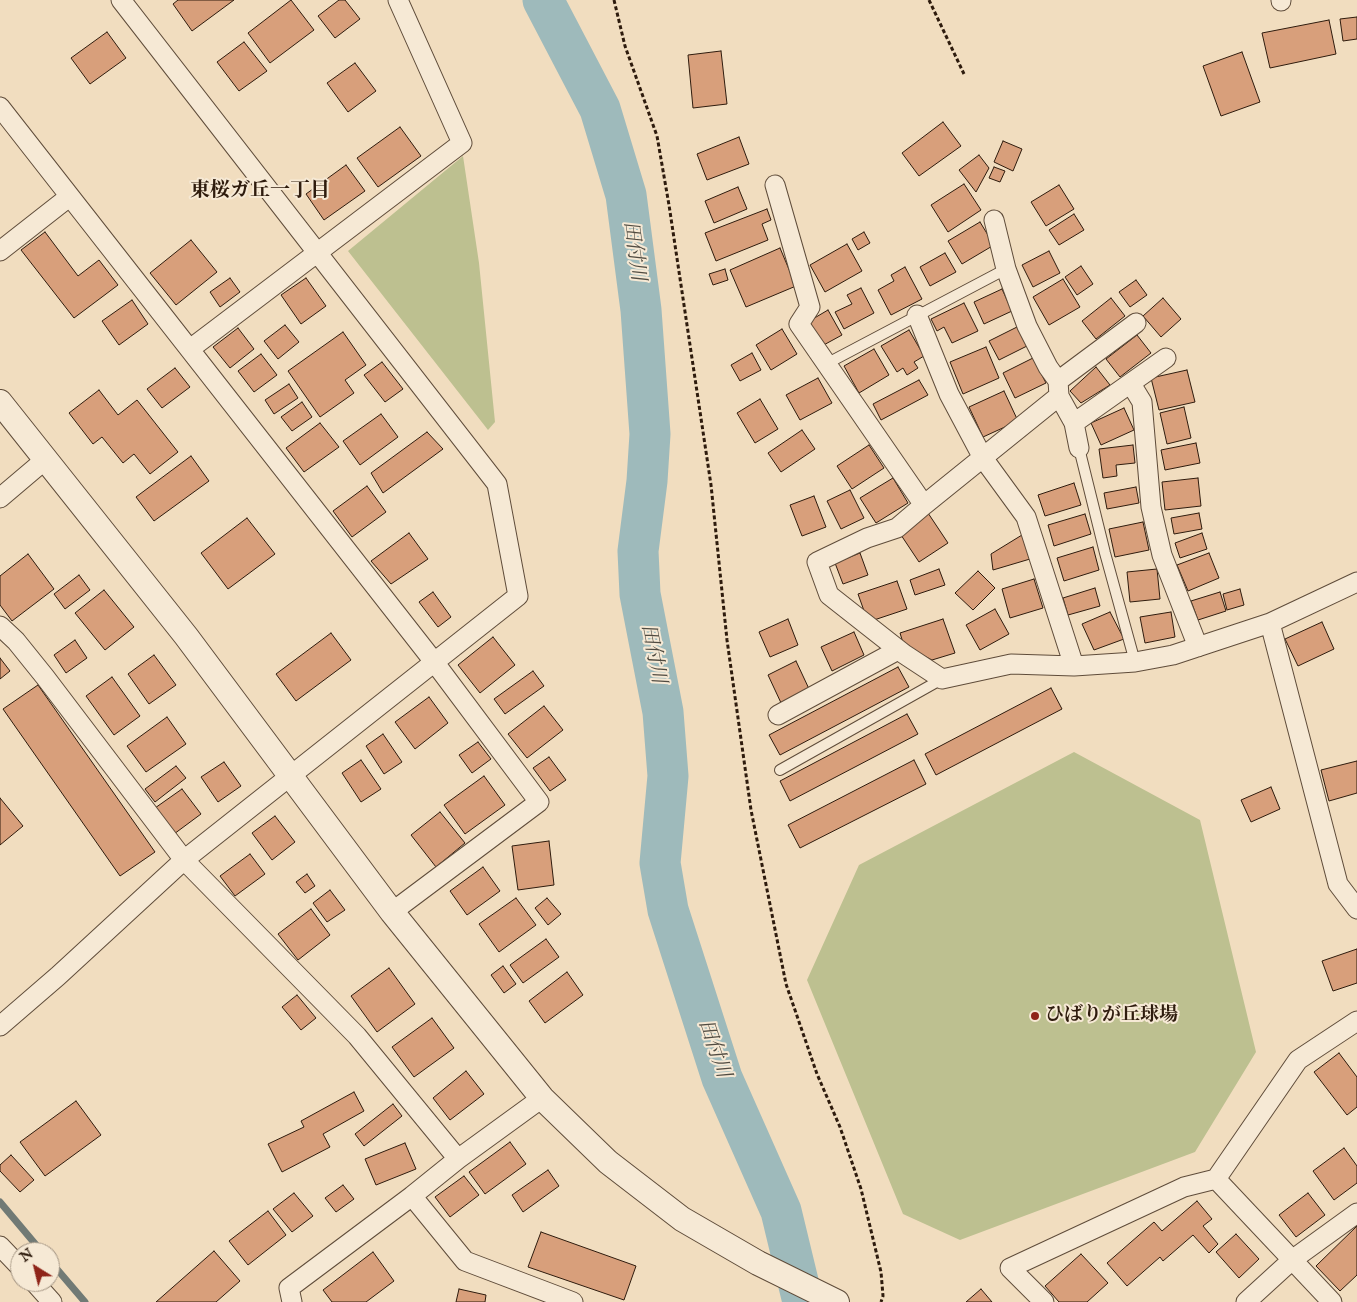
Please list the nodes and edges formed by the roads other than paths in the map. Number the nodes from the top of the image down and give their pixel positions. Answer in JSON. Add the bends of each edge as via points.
{"nodes":[{"id":1,"x":121,"y":0,"type":"edge"},
{"id":2,"x":398,"y":0,"type":"edge"},
{"id":3,"x":0,"y":107,"type":"edge"},
{"id":4,"x":775,"y":184,"type":"dead end"},
{"id":5,"x":69,"y":197,"type":"junction"},
{"id":6,"x":994,"y":220,"type":"dead end"},
{"id":7,"x":0,"y":251,"type":"edge"},
{"id":8,"x":316,"y":251,"type":"junction"},
{"id":9,"x":1006,"y":269,"type":"junction"},
{"id":10,"x":917,"y":315,"type":"junction"},
{"id":11,"x":1136,"y":323,"type":"dead end"},
{"id":12,"x":190,"y":348,"type":"junction"},
{"id":13,"x":1166,"y":358,"type":"dead end"},
{"id":14,"x":826,"y":364,"type":"junction"},
{"id":15,"x":1131,"y":384,"type":"junction"},
{"id":16,"x":1059,"y":388,"type":"junction"},
{"id":17,"x":0,"y":402,"type":"edge"},
{"id":18,"x":1074,"y":423,"type":"junction"},
{"id":19,"x":1079,"y":448,"type":"joint"},
{"id":20,"x":982,"y":458,"type":"junction"},
{"id":21,"x":46,"y":460,"type":"junction"},
{"id":22,"x":0,"y":498,"type":"edge"},
{"id":23,"x":924,"y":505,"type":"junction"},
{"id":24,"x":1357,"y":582,"type":"edge"},
{"id":25,"x":1270,"y":623,"type":"junction"},
{"id":26,"x":0,"y":626,"type":"edge"},
{"id":27,"x":1198,"y":646,"type":"junction"},
{"id":28,"x":898,"y":650,"type":"junction"},
{"id":29,"x":1135,"y":662,"type":"junction"},
{"id":30,"x":435,"y":663,"type":"junction"},
{"id":31,"x":1074,"y":666,"type":"junction"},
{"id":32,"x":942,"y":679,"type":"junction"},
{"id":33,"x":778,"y":715,"type":"dead end"},
{"id":34,"x":780,"y":770,"type":"dead end"},
{"id":35,"x":292,"y":776,"type":"junction"},
{"id":36,"x":184,"y":860,"type":"junction"},
{"id":37,"x":1357,"y":909,"type":"edge"},
{"id":38,"x":392,"y":912,"type":"junction"},
{"id":39,"x":1357,"y":1020,"type":"edge"},
{"id":40,"x":0,"y":1026,"type":"edge"},
{"id":41,"x":542,"y":1098,"type":"junction"},
{"id":42,"x":458,"y":1159,"type":"junction"},
{"id":43,"x":1216,"y":1178,"type":"junction"},
{"id":44,"x":412,"y":1196,"type":"junction"},
{"id":45,"x":1357,"y":1213,"type":"edge"},
{"id":46,"x":0,"y":1246,"type":"edge"},
{"id":47,"x":10,"y":1256,"type":"edge"},
{"id":48,"x":1292,"y":1260,"type":"junction"},
{"id":49,"x":43,"y":1292,"type":"edge"},
{"id":50,"x":52,"y":1302,"type":"edge"},
{"id":51,"x":292,"y":1302,"type":"edge"},
{"id":52,"x":573,"y":1302,"type":"edge"},
{"id":53,"x":837,"y":1302,"type":"edge"},
{"id":54,"x":1044,"y":1302,"type":"edge"},
{"id":55,"x":1246,"y":1302,"type":"edge"},
{"id":56,"x":1332,"y":1302,"type":"edge"}],
"edges":[{"from":1,"to":8,"type":"street"},
{"from":2,"to":8,"type":"street","via":[[462,143]]},
{"from":3,"to":5,"type":"street"},
{"from":4,"to":14,"type":"street","via":[[810,308],[800,324]]},
{"from":5,"to":7,"type":"street"},
{"from":5,"to":12,"type":"street"},
{"from":6,"to":9,"type":"street"},
{"from":8,"to":12,"type":"street"},
{"from":8,"to":30,"type":"street","via":[[497,484],[518,596]]},
{"from":9,"to":10,"type":"lane"},
{"from":9,"to":16,"type":"street","via":[[1027,326]]},
{"from":10,"to":14,"type":"lane"},
{"from":10,"to":20,"type":"street","via":[[949,394]]},
{"from":11,"to":16,"type":"street"},
{"from":12,"to":30,"type":"street"},
{"from":13,"to":15,"type":"street"},
{"from":14,"to":23,"type":"street"},
{"from":15,"to":18,"type":"street"},
{"from":15,"to":27,"type":"street","via":[[1142,402],[1151,507],[1162,555]]},
{"from":16,"to":18,"type":"street"},
{"from":16,"to":20,"type":"street"},
{"from":17,"to":21,"type":"street"},
{"from":18,"to":19,"type":"street"},
{"from":19,"to":29,"type":"lane"},
{"from":20,"to":23,"type":"street"},
{"from":20,"to":31,"type":"street","via":[[1026,517]]},
{"from":21,"to":22,"type":"street"},
{"from":21,"to":35,"type":"street","via":[[180,628]]},
{"from":23,"to":28,"type":"street","via":[[897,528],[866,538],[817,562],[829,595]]},
{"from":24,"to":25,"type":"street"},
{"from":25,"to":27,"type":"street"},
{"from":25,"to":37,"type":"street","via":[[1338,884]]},
{"from":26,"to":36,"type":"street","via":[[45,677]]},
{"from":27,"to":29,"type":"street","via":[[1173,655]]},
{"from":28,"to":32,"type":"street"},
{"from":28,"to":33,"type":"street"},
{"from":29,"to":31,"type":"street"},
{"from":30,"to":35,"type":"street"},
{"from":30,"to":38,"type":"street","via":[[539,802]]},
{"from":31,"to":32,"type":"street","via":[[1011,664]]},
{"from":32,"to":34,"type":"lane"},
{"from":35,"to":36,"type":"street"},
{"from":35,"to":38,"type":"street"},
{"from":36,"to":40,"type":"street"},
{"from":36,"to":42,"type":"street","via":[[357,1036]]},
{"from":38,"to":41,"type":"street"},
{"from":39,"to":43,"type":"street","via":[[1298,1060]]},
{"from":41,"to":42,"type":"street"},
{"from":41,"to":53,"type":"street","via":[[608,1162],[682,1219],[758,1263]]},
{"from":42,"to":44,"type":"street"},
{"from":43,"to":48,"type":"street"},
{"from":43,"to":54,"type":"street","via":[[1184,1187],[1010,1268]]},
{"from":44,"to":51,"type":"street","via":[[289,1288]]},
{"from":44,"to":52,"type":"street","via":[[465,1261]]},
{"from":45,"to":48,"type":"street"},
{"from":46,"to":47,"type":"street"},
{"from":48,"to":55,"type":"street"},
{"from":48,"to":56,"type":"street"},
{"from":49,"to":50,"type":"street"}]}
